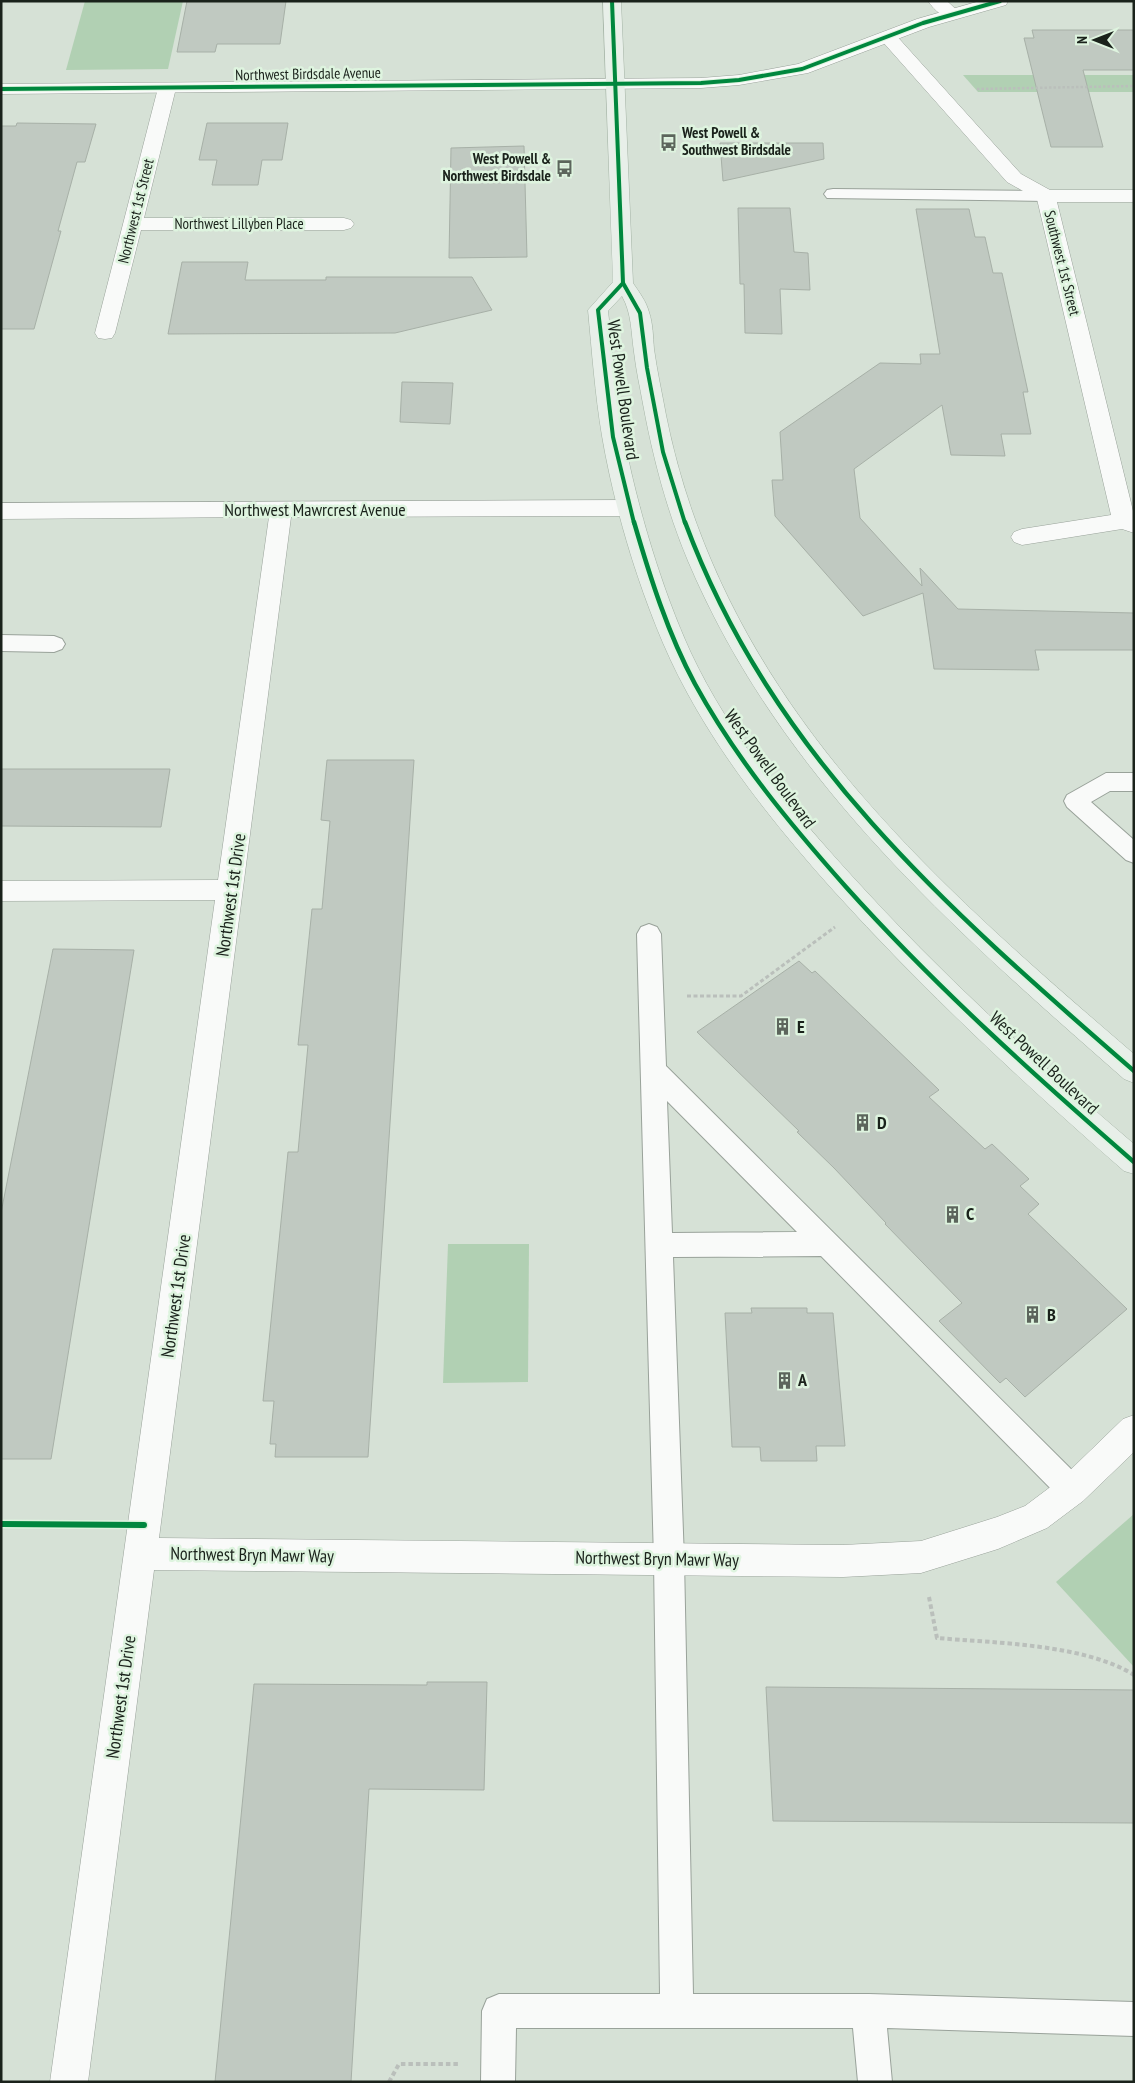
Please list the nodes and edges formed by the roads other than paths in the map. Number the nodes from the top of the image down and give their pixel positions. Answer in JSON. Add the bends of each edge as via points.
{"nodes":[{"id":1,"x":612,"y":1,"type":"edge"},
{"id":2,"x":936,"y":1,"type":"edge"},
{"id":3,"x":1000,"y":1,"type":"edge"},
{"id":4,"x":952,"y":14,"type":"junction"},
{"id":5,"x":888,"y":37,"type":"junction"},
{"id":6,"x":615,"y":85,"type":"junction"},
{"id":7,"x":167,"y":88,"type":"junction"},
{"id":8,"x":1,"y":89,"type":"edge"},
{"id":9,"x":833,"y":194,"type":"dead end"},
{"id":10,"x":1046,"y":196,"type":"junction"},
{"id":11,"x":1134,"y":196,"type":"edge"},
{"id":12,"x":134,"y":224,"type":"junction"},
{"id":13,"x":344,"y":224,"type":"dead end"},
{"id":14,"x":623,"y":284,"type":"junction"},
{"id":15,"x":106,"y":332,"type":"dead end"},
{"id":16,"x":629,"y":508,"type":"junction"},
{"id":17,"x":281,"y":510,"type":"junction"},
{"id":18,"x":1,"y":511,"type":"edge"},
{"id":19,"x":1129,"y":523,"type":"edge"},
{"id":20,"x":1022,"y":537,"type":"dead end"},
{"id":21,"x":1,"y":644,"type":"edge"},
{"id":22,"x":54,"y":644,"type":"dead end"},
{"id":23,"x":1134,"y":782,"type":"edge"},
{"id":24,"x":1134,"y":854,"type":"edge"},
{"id":25,"x":231,"y":890,"type":"junction"},
{"id":26,"x":1,"y":891,"type":"edge"},
{"id":27,"x":649,"y":934,"type":"dead end"},
{"id":28,"x":653,"y":1070,"type":"junction"},
{"id":29,"x":1134,"y":1071,"type":"edge"},
{"id":30,"x":1134,"y":1162,"type":"edge"},
{"id":31,"x":827,"y":1244,"type":"junction"},
{"id":32,"x":660,"y":1245,"type":"junction"},
{"id":33,"x":1134,"y":1430,"type":"edge"},
{"id":34,"x":1072,"y":1490,"type":"junction"},
{"id":35,"x":140,"y":1554,"type":"junction"},
{"id":36,"x":669,"y":1560,"type":"junction"},
{"id":37,"x":677,"y":2011,"type":"junction"},
{"id":38,"x":869,"y":2011,"type":"junction"},
{"id":39,"x":1134,"y":2019,"type":"edge"},
{"id":40,"x":498,"y":2073,"type":"edge"},
{"id":41,"x":69,"y":2082,"type":"edge"},
{"id":42,"x":875,"y":2082,"type":"edge"}],
"edges":[{"from":1,"to":6,"type":"main road","name":"West Powell Boulevard"},
{"from":2,"to":4,"type":"street"},
{"from":3,"to":4,"type":"street","name":"Northwest Birdsdale Avenue"},
{"from":4,"to":5,"type":"street","name":"Northwest Birdsdale Avenue"},
{"from":5,"to":6,"type":"street","name":"Northwest Birdsdale Avenue","via":[[802,69],[765,76],[701,83]]},
{"from":5,"to":10,"type":"street","name":"Southwest 1st Street","via":[[1014,178]]},
{"from":6,"to":7,"type":"street","name":"Northwest Birdsdale Avenue"},
{"from":6,"to":14,"type":"main road","name":"West Powell Boulevard"},
{"from":7,"to":8,"type":"street","name":"Northwest Birdsdale Avenue"},
{"from":7,"to":12,"type":"street","name":"Northwest 1st Street"},
{"from":9,"to":10,"type":"lane"},
{"from":10,"to":11,"type":"street"},
{"from":10,"to":19,"type":"street","name":"Southwest 1st Street"},
{"from":12,"to":13,"type":"street","name":"Northwest Lillyben Place"},
{"from":12,"to":15,"type":"street","name":"Northwest 1st Street"},
{"from":14,"to":16,"type":"main road","name":"West Powell Boulevard","via":[[598,310],[610,421]]},
{"from":14,"to":29,"type":"main road","name":"West Powell Boulevard","via":[[638,308],[663,454],[682,514],[701,563],[744,653],[783,715],[830,778],[939,898]]},
{"from":16,"to":17,"type":"street","name":"Northwest Mawrcrest Avenue"},
{"from":16,"to":30,"type":"main road","name":"West Powell Boulevard","via":[[657,597],[680,654],[714,716],[788,821],[904,950],[1056,1094]]},
{"from":17,"to":18,"type":"street","name":"Northwest Mawrcrest Avenue"},
{"from":17,"to":25,"type":"street","name":"Northwest 1st Drive"},
{"from":19,"to":20,"type":"street"},
{"from":21,"to":22,"type":"lane"},
{"from":23,"to":24,"type":"lane","via":[[1106,782],[1075,801]]},
{"from":25,"to":26,"type":"street"},
{"from":25,"to":35,"type":"street","name":"Northwest 1st Drive"},
{"from":27,"to":28,"type":"lane"},
{"from":28,"to":31,"type":"lane"},
{"from":28,"to":32,"type":"lane"},
{"from":31,"to":32,"type":"lane"},
{"from":31,"to":34,"type":"lane"},
{"from":32,"to":36,"type":"lane"},
{"from":33,"to":34,"type":"street","name":"Northwest Bryn Mawr Way"},
{"from":34,"to":36,"type":"street","name":"Northwest Bryn Mawr Way","via":[[1036,1517],[998,1533],[921,1556],[843,1561]]},
{"from":35,"to":36,"type":"street","name":"Northwest Bryn Mawr Way"},
{"from":35,"to":41,"type":"street","name":"Northwest 1st Drive"},
{"from":36,"to":37,"type":"lane"},
{"from":37,"to":38,"type":"lane"},
{"from":37,"to":40,"type":"lane","via":[[499,2011]]},
{"from":38,"to":39,"type":"lane"},
{"from":38,"to":42,"type":"lane"}]}
